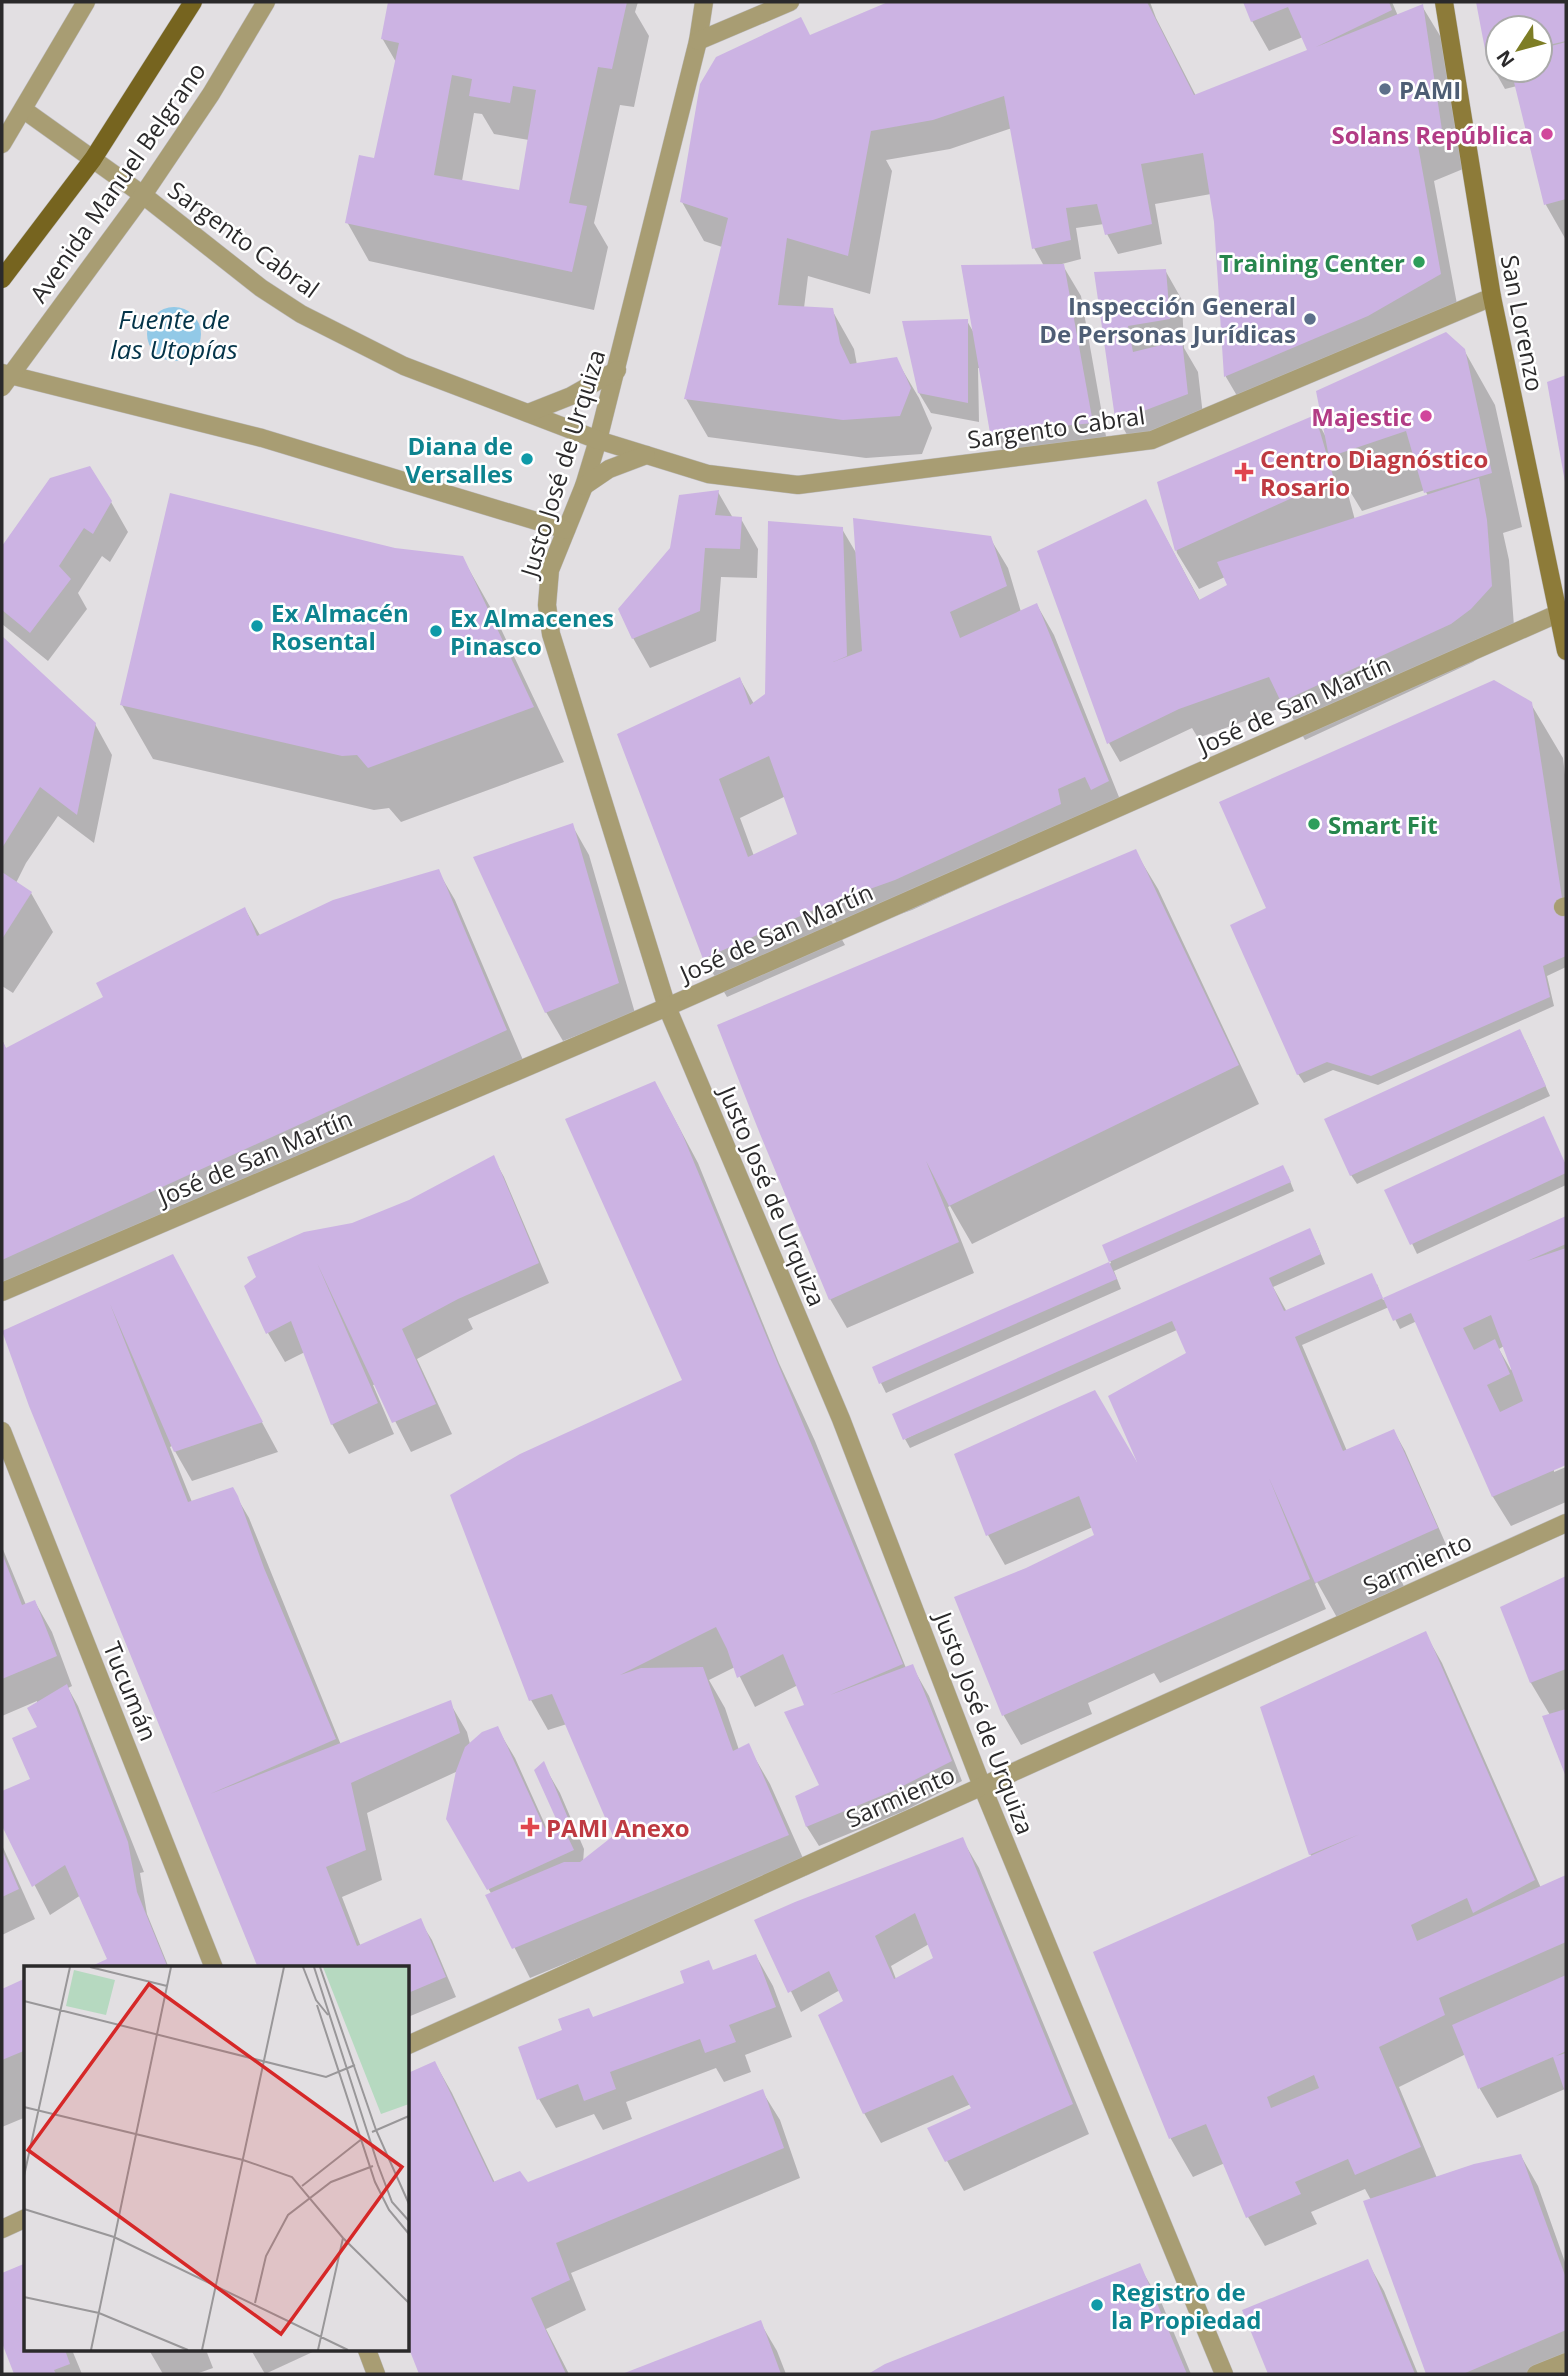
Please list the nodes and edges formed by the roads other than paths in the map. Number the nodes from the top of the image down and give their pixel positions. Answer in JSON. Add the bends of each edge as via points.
{"nodes":[{"id":1,"x":86,"y":2,"type":"edge"},
{"id":2,"x":193,"y":2,"type":"edge"},
{"id":3,"x":266,"y":2,"type":"edge"},
{"id":4,"x":704,"y":2,"type":"edge"},
{"id":5,"x":790,"y":2,"type":"edge"},
{"id":6,"x":1444,"y":2,"type":"edge"},
{"id":7,"x":698,"y":41,"type":"junction"},
{"id":8,"x":24,"y":110,"type":"junction"},
{"id":9,"x":2,"y":144,"type":"edge"},
{"id":10,"x":93,"y":159,"type":"junction"},
{"id":11,"x":143,"y":195,"type":"junction"},
{"id":12,"x":2,"y":279,"type":"edge"},
{"id":13,"x":1492,"y":297,"type":"junction"},
{"id":14,"x":617,"y":370,"type":"junction"},
{"id":15,"x":4,"y":379,"type":"edge"},
{"id":16,"x":528,"y":413,"type":"junction"},
{"id":17,"x":598,"y":440,"type":"junction"},
{"id":18,"x":646,"y":455,"type":"junction"},
{"id":19,"x":584,"y":486,"type":"junction"},
{"id":20,"x":566,"y":530,"type":"junction"},
{"id":21,"x":1563,"y":612,"type":"edge"},
{"id":22,"x":1566,"y":651,"type":"edge"},
{"id":23,"x":667,"y":1007,"type":"junction"},
{"id":24,"x":2,"y":1292,"type":"edge"},
{"id":25,"x":2,"y":1431,"type":"edge"},
{"id":26,"x":1566,"y":1523,"type":"edge"},
{"id":27,"x":982,"y":1786,"type":"junction"},
{"id":28,"x":213,"y":1966,"type":"edge"},
{"id":29,"x":410,"y":2044,"type":"edge"},
{"id":30,"x":24,"y":2219,"type":"edge"},
{"id":31,"x":2,"y":2229,"type":"edge"},
{"id":32,"x":368,"y":2352,"type":"edge"},
{"id":33,"x":1566,"y":2362,"type":"edge"},
{"id":34,"x":376,"y":2374,"type":"edge"},
{"id":35,"x":1224,"y":2374,"type":"edge"},
{"id":36,"x":1536,"y":2374,"type":"edge"}],
"edges":[{"from":1,"to":8,"type":"street"},
{"from":2,"to":10,"type":"main road","name":"Avenida Manuel Belgrano"},
{"from":3,"to":11,"type":"street","name":"Avenida Manuel Belgrano"},
{"from":4,"to":7,"type":"street","name":"Justo José de Urquiza"},
{"from":5,"to":7,"type":"street"},
{"from":6,"to":13,"type":"main road","name":"San Lorenzo"},
{"from":7,"to":14,"type":"street","name":"Justo José de Urquiza"},
{"from":8,"to":9,"type":"street"},
{"from":8,"to":10,"type":"street","name":"Sargento Cabral"},
{"from":10,"to":11,"type":"street","name":"Sargento Cabral"},
{"from":10,"to":12,"type":"main road","name":"Avenida Manuel Belgrano"},
{"from":11,"to":15,"type":"street","name":"Avenida Manuel Belgrano"},
{"from":11,"to":16,"type":"street","name":"Sargento Cabral","via":[[301,314],[404,366]]},
{"from":13,"to":18,"type":"street","name":"Sargento Cabral","via":[[1152,440],[798,485],[708,474]]},
{"from":13,"to":21,"type":"main road","name":"San Lorenzo"},
{"from":14,"to":16,"type":"street"},
{"from":14,"to":17,"type":"street","name":"Justo José de Urquiza"},
{"from":15,"to":20,"type":"street","via":[[262,438]]},
{"from":16,"to":17,"type":"street","name":"Sargento Cabral"},
{"from":17,"to":18,"type":"street","name":"Sargento Cabral"},
{"from":17,"to":19,"type":"street","name":"Justo José de Urquiza"},
{"from":18,"to":19,"type":"street","via":[[609,469]]},
{"from":19,"to":20,"type":"street","name":"Justo José de Urquiza"},
{"from":20,"to":23,"type":"street","name":"Justo José de Urquiza","via":[[550,570],[547,605],[551,634]]},
{"from":21,"to":22,"type":"main road","name":"San Lorenzo"},
{"from":21,"to":23,"type":"street","name":"José de San Martín"},
{"from":23,"to":24,"type":"street","name":"José de San Martín"},
{"from":23,"to":27,"type":"street","name":"Justo José de Urquiza","via":[[841,1419]]},
{"from":25,"to":28,"type":"street","name":"Tucumán"},
{"from":26,"to":27,"type":"street","name":"Sarmiento"},
{"from":27,"to":29,"type":"street","name":"Sarmiento"},
{"from":27,"to":35,"type":"street","name":"Justo José de Urquiza"},
{"from":30,"to":31,"type":"street"},
{"from":32,"to":34,"type":"street"},
{"from":33,"to":36,"type":"street"}]}
